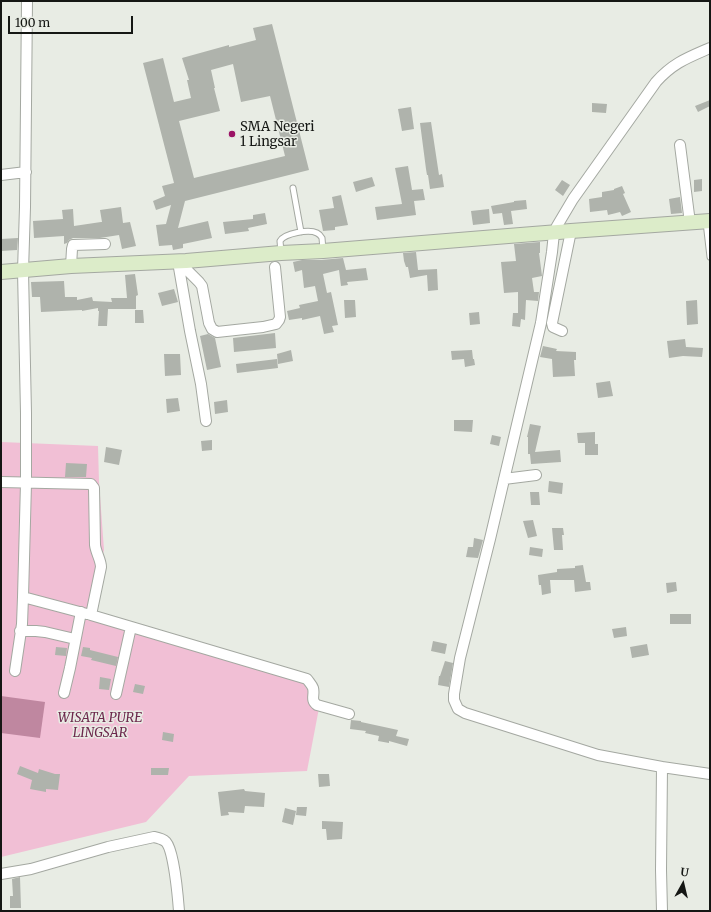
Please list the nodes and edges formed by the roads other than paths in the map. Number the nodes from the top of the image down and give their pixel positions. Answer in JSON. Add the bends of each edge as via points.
{"nodes":[{"id":1,"x":27,"y":1,"type":"edge"},
{"id":2,"x":710,"y":48,"type":"edge"},
{"id":3,"x":680,"y":145,"type":"dead end"},
{"id":4,"x":26,"y":172,"type":"junction"},
{"id":5,"x":1,"y":175,"type":"edge"},
{"id":6,"x":292,"y":188,"type":"dead end"},
{"id":7,"x":708,"y":221,"type":"edge"},
{"id":8,"x":690,"y":223,"type":"junction"},
{"id":9,"x":572,"y":231,"type":"junction"},
{"id":10,"x":301,"y":232,"type":"junction"},
{"id":11,"x":554,"y":232,"type":"junction"},
{"id":12,"x":105,"y":244,"type":"dead end"},
{"id":13,"x":323,"y":251,"type":"junction"},
{"id":14,"x":281,"y":253,"type":"junction"},
{"id":15,"x":710,"y":257,"type":"edge"},
{"id":16,"x":182,"y":261,"type":"junction"},
{"id":17,"x":71,"y":266,"type":"junction"},
{"id":18,"x":275,"y":266,"type":"dead end"},
{"id":19,"x":23,"y":271,"type":"junction"},
{"id":20,"x":1,"y":272,"type":"edge"},
{"id":21,"x":562,"y":331,"type":"dead end"},
{"id":22,"x":206,"y":421,"type":"dead end"},
{"id":23,"x":536,"y":476,"type":"dead end"},
{"id":24,"x":504,"y":479,"type":"junction"},
{"id":25,"x":1,"y":482,"type":"edge"},
{"id":26,"x":26,"y":483,"type":"junction"},
{"id":27,"x":23,"y":597,"type":"junction"},
{"id":28,"x":86,"y":613,"type":"junction"},
{"id":29,"x":132,"y":627,"type":"junction"},
{"id":30,"x":20,"y":631,"type":"junction"},
{"id":31,"x":75,"y":639,"type":"junction"},
{"id":32,"x":14,"y":671,"type":"dead end"},
{"id":33,"x":64,"y":693,"type":"dead end"},
{"id":34,"x":116,"y":694,"type":"dead end"},
{"id":35,"x":349,"y":714,"type":"dead end"},
{"id":36,"x":662,"y":767,"type":"junction"},
{"id":37,"x":710,"y":774,"type":"edge"},
{"id":38,"x":1,"y":874,"type":"edge"},
{"id":39,"x":179,"y":911,"type":"edge"},
{"id":40,"x":662,"y":911,"type":"edge"}],
"edges":[{"from":1,"to":4,"type":"street"},
{"from":2,"to":11,"type":"street","via":[[674,64],[663,73],[573,199]]},
{"from":3,"to":8,"type":"street"},
{"from":4,"to":5,"type":"street"},
{"from":4,"to":19,"type":"street"},
{"from":6,"to":10,"type":"lane"},
{"from":7,"to":8,"type":"street"},
{"from":7,"to":15,"type":"lane"},
{"from":8,"to":9,"type":"street"},
{"from":9,"to":11,"type":"street"},
{"from":9,"to":21,"type":"street","via":[[552,323]]},
{"from":10,"to":13,"type":"lane","via":[[320,235]]},
{"from":10,"to":14,"type":"lane","via":[[283,237],[280,241]]},
{"from":11,"to":13,"type":"street"},
{"from":11,"to":24,"type":"street","via":[[541,322]]},
{"from":12,"to":17,"type":"street","via":[[73,245]]},
{"from":13,"to":14,"type":"street"},
{"from":14,"to":16,"type":"street"},
{"from":16,"to":17,"type":"street"},
{"from":16,"to":18,"type":"street","via":[[202,286],[209,324],[217,332],[276,324],[280,317]]},
{"from":16,"to":22,"type":"street","via":[[190,331]]},
{"from":17,"to":19,"type":"street"},
{"from":19,"to":20,"type":"street"},
{"from":19,"to":26,"type":"street"},
{"from":23,"to":24,"type":"street"},
{"from":24,"to":36,"type":"street","via":[[460,658],[454,694],[458,709],[598,755]]},
{"from":25,"to":26,"type":"street"},
{"from":26,"to":27,"type":"street"},
{"from":26,"to":28,"type":"street","via":[[91,484],[94,488],[95,545],[101,567]]},
{"from":27,"to":28,"type":"street"},
{"from":27,"to":30,"type":"street"},
{"from":28,"to":29,"type":"street"},
{"from":28,"to":31,"type":"street"},
{"from":29,"to":34,"type":"street"},
{"from":29,"to":35,"type":"street","via":[[307,679],[312,687],[314,704]]},
{"from":30,"to":31,"type":"street","via":[[36,630]]},
{"from":30,"to":32,"type":"street"},
{"from":31,"to":33,"type":"street"},
{"from":36,"to":37,"type":"street"},
{"from":36,"to":40,"type":"street"},
{"from":38,"to":39,"type":"street","via":[[31,869],[108,847],[154,837],[161,838],[169,846],[172,856]]}]}
